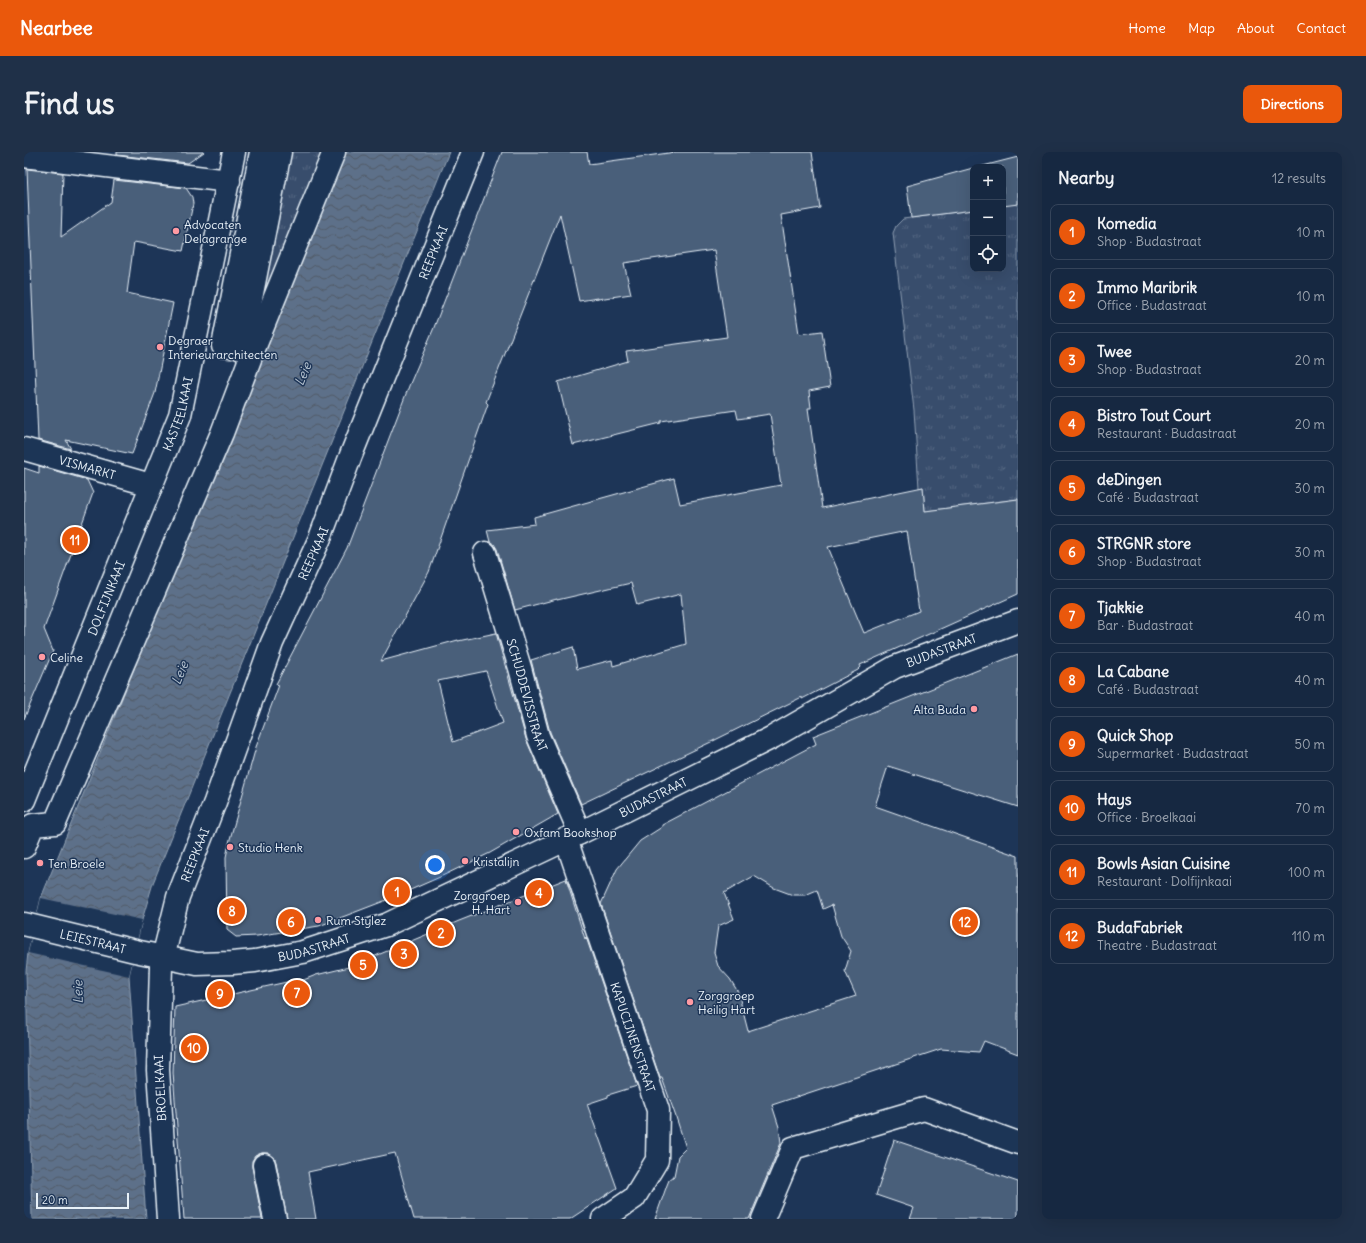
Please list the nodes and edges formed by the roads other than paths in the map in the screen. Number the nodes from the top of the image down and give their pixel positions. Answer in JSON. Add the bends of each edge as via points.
{"nodes":[{"id":1,"x":234,"y":152,"type":"edge"},
{"id":2,"x":261,"y":152,"type":"edge"},
{"id":3,"x":280,"y":152,"type":"edge"},
{"id":4,"x":334,"y":152,"type":"edge"},
{"id":5,"x":473,"y":152,"type":"edge"},
{"id":6,"x":24,"y":156,"type":"edge"},
{"id":7,"x":229,"y":181,"type":"junction"},
{"id":8,"x":241,"y":349,"type":"junction"},
{"id":9,"x":24,"y":449,"type":"edge"},
{"id":10,"x":151,"y":485,"type":"junction"},
{"id":11,"x":485,"y":553,"type":"dead end"},
{"id":12,"x":1018,"y":621,"type":"edge"},
{"id":13,"x":24,"y":800,"type":"edge"},
{"id":14,"x":573,"y":836,"type":"junction"},
{"id":15,"x":24,"y":847,"type":"edge"},
{"id":16,"x":29,"y":926,"type":"edge"},
{"id":17,"x":163,"y":957,"type":"junction"},
{"id":18,"x":1018,"y":1143,"type":"edge"},
{"id":19,"x":264,"y":1165,"type":"dead end"},
{"id":20,"x":168,"y":1219,"type":"edge"},
{"id":21,"x":275,"y":1219,"type":"edge"},
{"id":22,"x":603,"y":1219,"type":"edge"},
{"id":23,"x":763,"y":1219,"type":"edge"}],
"edges":[{"from":1,"to":7,"type":"street","name":"KASTEELKAAI"},
{"from":2,"to":8,"type":"street","via":[[223,346]]},
{"from":3,"to":8,"type":"street"},
{"from":4,"to":8,"type":"street"},
{"from":5,"to":17,"type":"street","name":"REEPKAAI","via":[[320,538],[272,643],[178,897]]},
{"from":6,"to":7,"type":"street"},
{"from":7,"to":10,"type":"street","name":"KASTEELKAAI","via":[[180,415]]},
{"from":8,"to":15,"type":"street","via":[[222,433],[55,823],[32,826]]},
{"from":9,"to":10,"type":"street","name":"VISMARKT"},
{"from":10,"to":13,"type":"street","name":"DOLFIJNKAAI"},
{"from":11,"to":14,"type":"street","name":"SCHUDDEVISSTRAAT","via":[[538,736]]},
{"from":12,"to":14,"type":"street","name":"BUDASTRAAT","via":[[895,667],[773,737]]},
{"from":14,"to":17,"type":"street","name":"BUDASTRAAT","via":[[386,924],[303,952],[232,963],[197,964]]},
{"from":14,"to":22,"type":"street","name":"KAPUCIJNENSTRAAT","via":[[658,1110],[657,1160],[634,1198]]},
{"from":16,"to":17,"type":"street","name":"LEIESTRAAT"},
{"from":17,"to":20,"type":"street","name":"BROELKAAI","via":[[158,1070]]},
{"from":18,"to":23,"type":"street","via":[[924,1109],[793,1148]]},
{"from":19,"to":21,"type":"street"}]}
